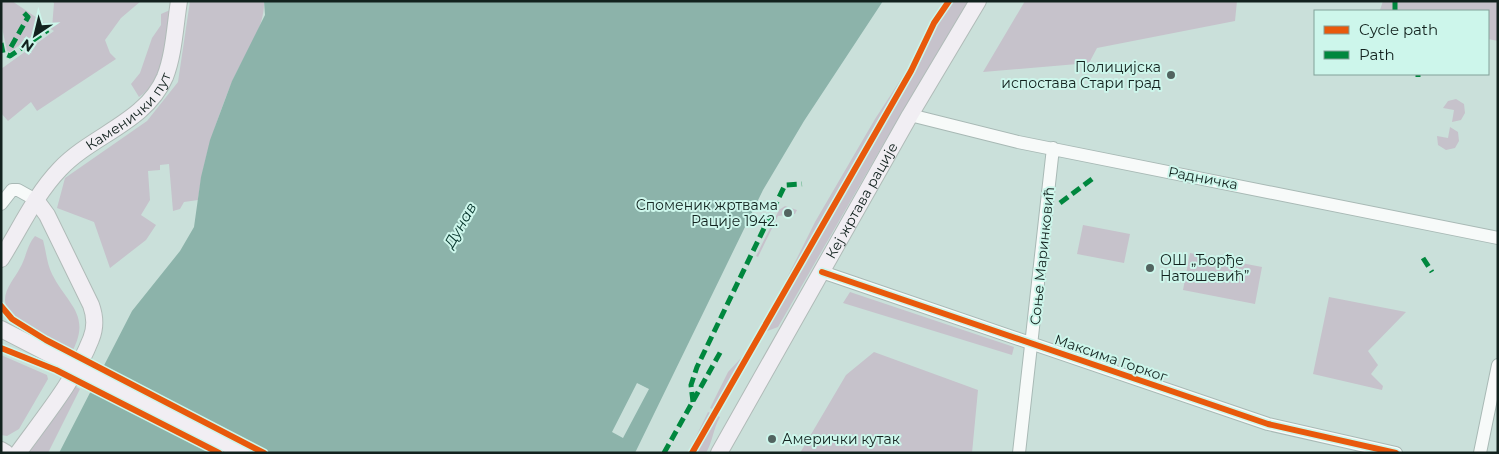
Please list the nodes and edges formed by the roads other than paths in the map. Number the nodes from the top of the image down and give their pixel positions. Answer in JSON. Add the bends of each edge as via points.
{"nodes":[{"id":1,"x":179,"y":1,"type":"edge"},
{"id":2,"x":978,"y":1,"type":"edge"},
{"id":3,"x":910,"y":115,"type":"junction"},
{"id":4,"x":1053,"y":148,"type":"junction"},
{"id":5,"x":36,"y":200,"type":"junction"},
{"id":6,"x":1,"y":204,"type":"edge"},
{"id":7,"x":1498,"y":238,"type":"edge"},
{"id":8,"x":1,"y":259,"type":"edge"},
{"id":9,"x":822,"y":272,"type":"junction"},
{"id":10,"x":1,"y":320,"type":"edge"},
{"id":11,"x":1,"y":329,"type":"edge"},
{"id":12,"x":9,"y":337,"type":"edge"},
{"id":13,"x":1031,"y":344,"type":"junction"},
{"id":14,"x":1498,"y":365,"type":"edge"},
{"id":15,"x":1,"y":450,"type":"edge"},
{"id":16,"x":6,"y":453,"type":"edge"},
{"id":17,"x":18,"y":453,"type":"edge"},
{"id":18,"x":244,"y":453,"type":"edge"},
{"id":19,"x":719,"y":453,"type":"edge"},
{"id":20,"x":1019,"y":453,"type":"edge"},
{"id":21,"x":1396,"y":453,"type":"edge"},
{"id":22,"x":1480,"y":453,"type":"edge"}],
"edges":[{"from":1,"to":5,"type":"main road","name":"Каменички пут","via":[[166,75],[152,99],[131,118],[73,156]]},
{"from":2,"to":3,"type":"main road","name":"Кеј жртава рације"},
{"from":3,"to":4,"type":"street","name":"Радничка","via":[[962,130]]},
{"from":3,"to":9,"type":"main road","name":"Кеј жртава рације"},
{"from":4,"to":7,"type":"street","name":"Радничка"},
{"from":4,"to":13,"type":"street","name":"Соње Маринковић"},
{"from":5,"to":6,"type":"street","via":[[12,190]]},
{"from":5,"to":8,"type":"main road","name":"Каменички пут"},
{"from":5,"to":17,"type":"main road","via":[[47,215],[95,316],[91,338],[72,374]]},
{"from":9,"to":13,"type":"street","name":"Максима Горког"},
{"from":9,"to":19,"type":"main road","name":"Кеј жртава рације"},
{"from":10,"to":12,"type":"main road"},
{"from":11,"to":12,"type":"main road"},
{"from":12,"to":18,"type":"main road","bridge":true,"via":[[62,360]]},
{"from":13,"to":20,"type":"street","name":"Соње Маринковић"},
{"from":13,"to":21,"type":"street","name":"Максима Горког","via":[[1268,424]]},
{"from":14,"to":22,"type":"street"},
{"from":15,"to":16,"type":"main road"}]}
